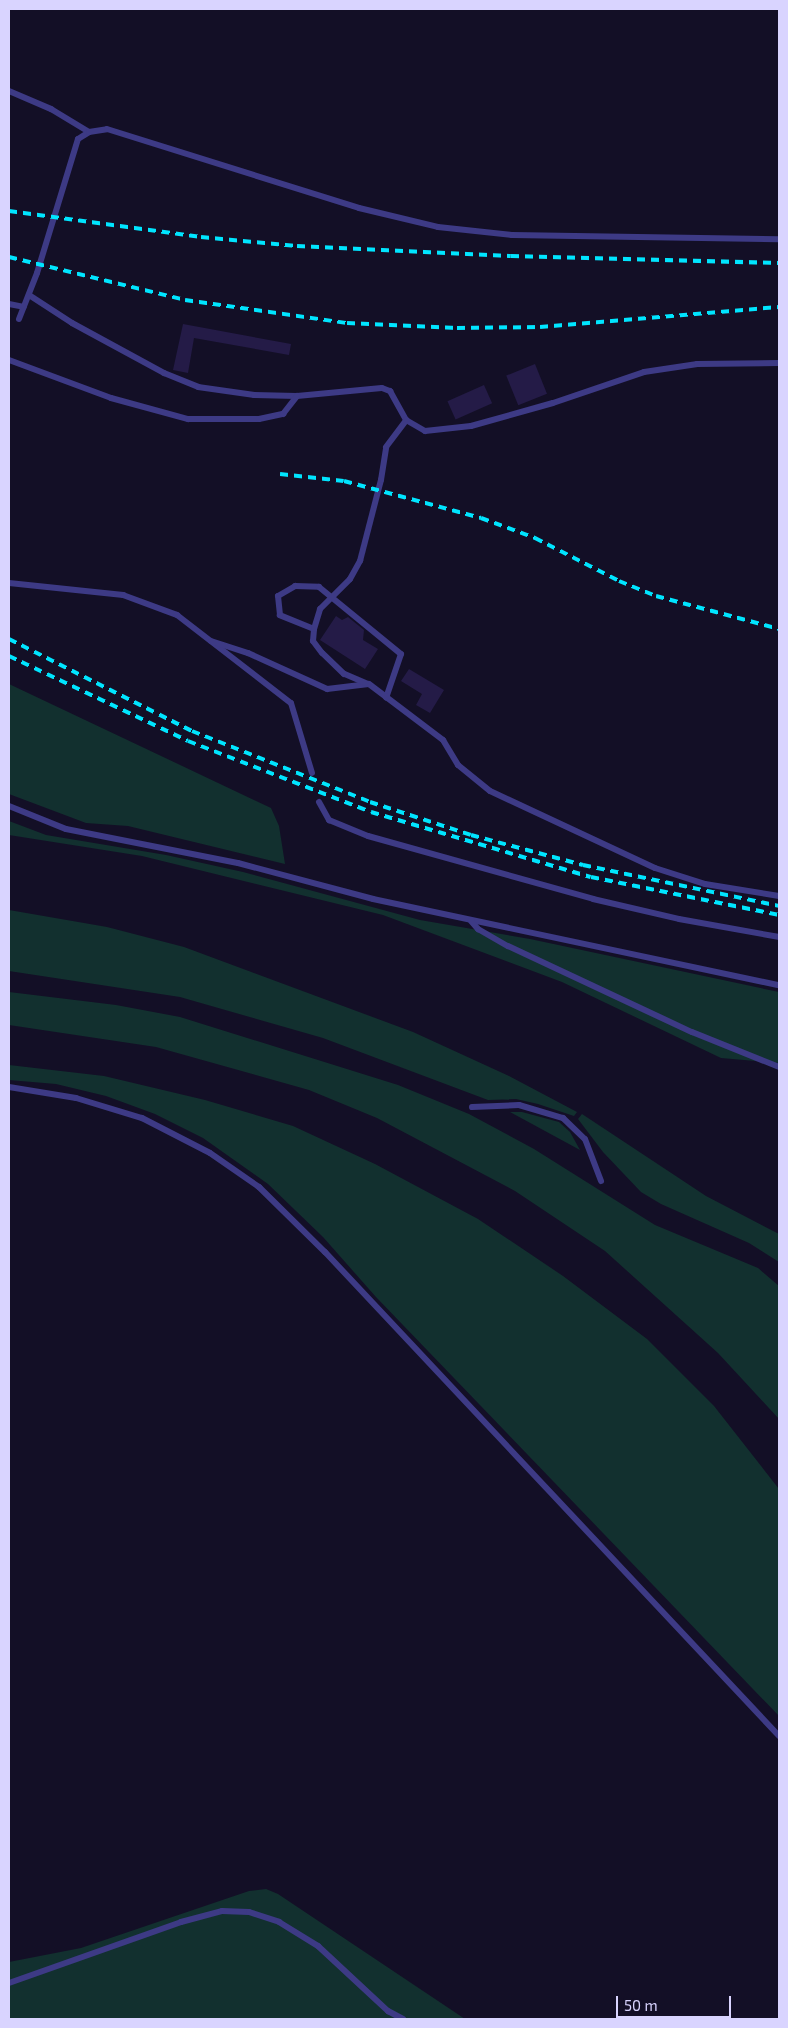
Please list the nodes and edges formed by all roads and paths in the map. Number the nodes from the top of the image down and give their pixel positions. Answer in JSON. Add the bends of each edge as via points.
{"nodes":[{"id":1,"x":9,"y":92,"type":"edge"},
{"id":2,"x":89,"y":132,"type":"junction"},
{"id":3,"x":779,"y":238,"type":"edge"},
{"id":4,"x":28,"y":295,"type":"junction"},
{"id":5,"x":9,"y":304,"type":"edge"},
{"id":6,"x":24,"y":307,"type":"junction"},
{"id":7,"x":19,"y":319,"type":"dead end"},
{"id":8,"x":9,"y":360,"type":"edge"},
{"id":9,"x":779,"y":363,"type":"edge"},
{"id":10,"x":297,"y":396,"type":"junction"},
{"id":11,"x":406,"y":420,"type":"junction"},
{"id":12,"x":9,"y":583,"type":"edge"},
{"id":13,"x":333,"y":596,"type":"junction"},
{"id":14,"x":314,"y":629,"type":"junction"},
{"id":15,"x":211,"y":641,"type":"junction"},
{"id":16,"x":369,"y":684,"type":"junction"},
{"id":17,"x":386,"y":698,"type":"junction"},
{"id":18,"x":312,"y":774,"type":"dead end"},
{"id":19,"x":318,"y":802,"type":"dead end"},
{"id":20,"x":9,"y":806,"type":"edge"},
{"id":21,"x":779,"y":896,"type":"edge"},
{"id":22,"x":470,"y":921,"type":"junction"},
{"id":23,"x":779,"y":937,"type":"edge"},
{"id":24,"x":779,"y":985,"type":"edge"},
{"id":25,"x":779,"y":1067,"type":"edge"},
{"id":26,"x":9,"y":1087,"type":"edge"},
{"id":27,"x":472,"y":1108,"type":"dead end"},
{"id":28,"x":601,"y":1181,"type":"dead end"},
{"id":29,"x":779,"y":1736,"type":"edge"},
{"id":30,"x":9,"y":1983,"type":"edge"},
{"id":31,"x":403,"y":2019,"type":"edge"}],
"edges":[{"from":1,"to":2,"type":"lane","via":[[52,108]]},
{"from":2,"to":3,"type":"lane","via":[[107,128],[359,208],[438,227],[512,235]]},
{"from":2,"to":4,"type":"lane","via":[[78,139]]},
{"from":4,"to":6,"type":"lane"},
{"from":4,"to":10,"type":"lane","via":[[139,360],[198,387],[254,395]]},
{"from":5,"to":6,"type":"lane"},
{"from":6,"to":7,"type":"lane"},
{"from":8,"to":10,"type":"lane","via":[[111,398],[188,420],[259,420],[283,414]]},
{"from":9,"to":11,"type":"lane","via":[[697,364],[644,372],[553,403],[452,430],[425,431]]},
{"from":10,"to":11,"type":"lane","via":[[382,388],[390,391]]},
{"from":11,"to":13,"type":"lane","via":[[386,447],[381,480],[360,560],[350,579]]},
{"from":12,"to":15,"type":"lane","via":[[123,596],[177,616]]},
{"from":13,"to":14,"type":"lane","via":[[320,609]]},
{"from":13,"to":14,"type":"lane","via":[[319,587],[295,586],[278,596],[280,616],[303,628]]},
{"from":13,"to":17,"type":"lane","via":[[401,654]]},
{"from":14,"to":16,"type":"lane","via":[[313,641],[322,653],[344,674]]},
{"from":15,"to":16,"type":"lane","via":[[248,653],[327,689]]},
{"from":15,"to":18,"type":"lane","via":[[291,703]]},
{"from":16,"to":17,"type":"lane"},
{"from":17,"to":21,"type":"lane","via":[[443,740],[458,765],[490,791],[655,868],[705,884]]},
{"from":19,"to":23,"type":"lane","via":[[329,820],[368,836],[593,899]]},
{"from":20,"to":22,"type":"lane","via":[[66,829],[238,863]]},
{"from":22,"to":24,"type":"lane"},
{"from":22,"to":25,"type":"lane","via":[[508,946],[692,1032]]},
{"from":26,"to":29,"type":"lane","via":[[76,1098],[142,1118],[210,1153],[259,1187],[325,1252]]},
{"from":27,"to":28,"type":"lane","via":[[519,1105],[563,1118],[585,1139]]},
{"from":30,"to":31,"type":"lane","via":[[181,1922],[222,1911],[249,1912],[279,1922],[318,1946],[388,2011]]}]}
